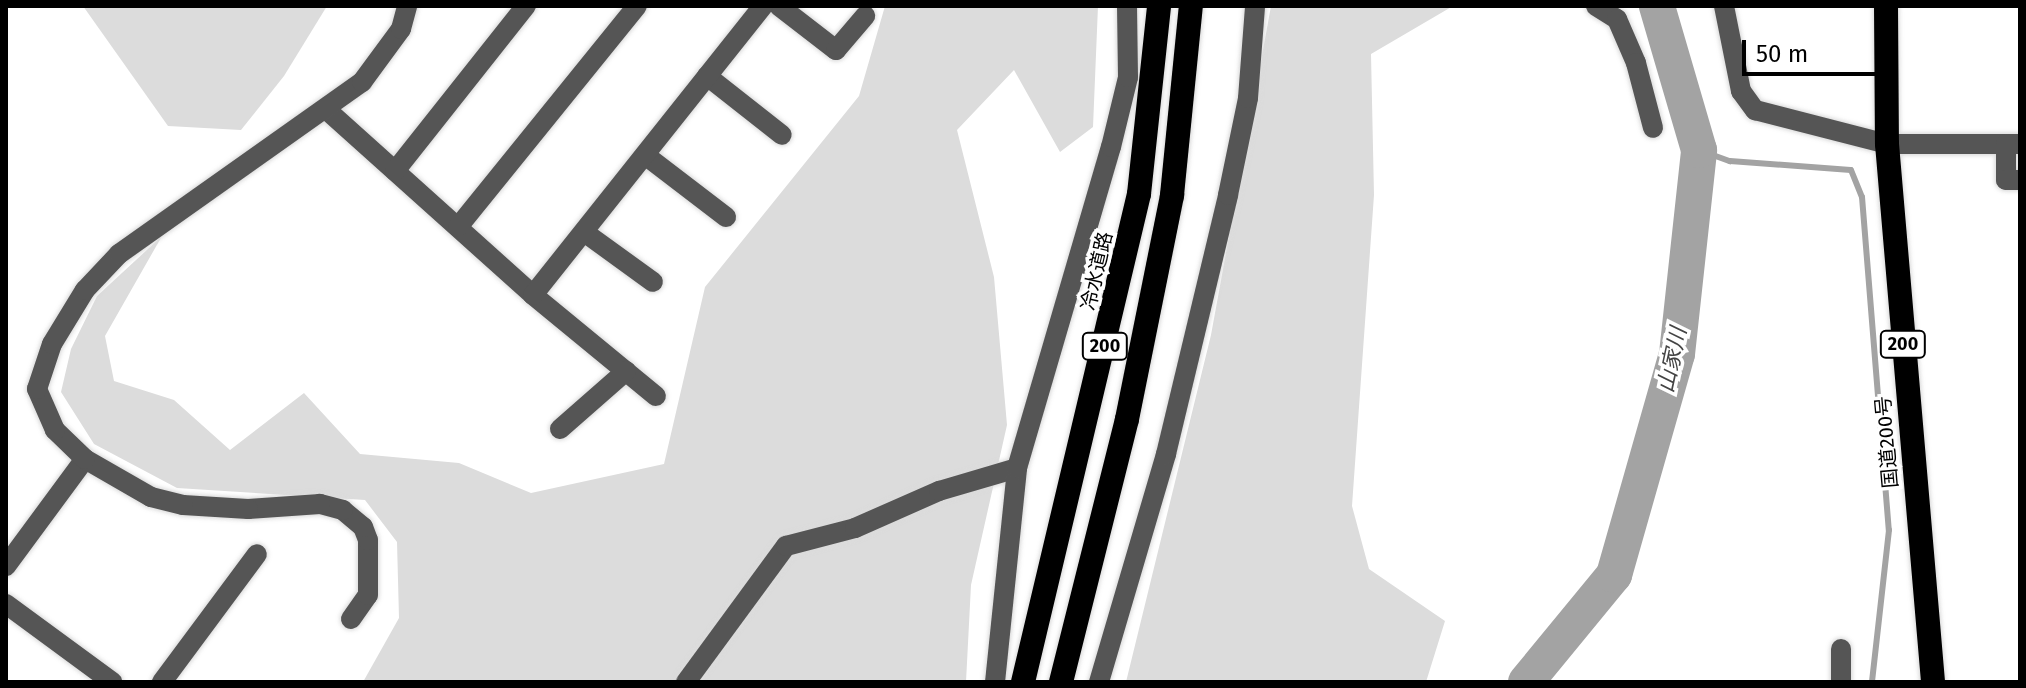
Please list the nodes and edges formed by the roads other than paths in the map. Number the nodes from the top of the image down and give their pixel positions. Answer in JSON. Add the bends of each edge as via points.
{"nodes":[{"id":1,"x":407,"y":6,"type":"edge"},
{"id":2,"x":526,"y":6,"type":"edge"},
{"id":3,"x":637,"y":6,"type":"edge"},
{"id":4,"x":763,"y":6,"type":"edge"},
{"id":5,"x":779,"y":6,"type":"edge"},
{"id":6,"x":1127,"y":6,"type":"edge"},
{"id":7,"x":1159,"y":6,"type":"edge"},
{"id":8,"x":1191,"y":6,"type":"edge"},
{"id":9,"x":1255,"y":6,"type":"edge"},
{"id":10,"x":1596,"y":6,"type":"edge"},
{"id":11,"x":1724,"y":6,"type":"edge"},
{"id":12,"x":1886,"y":6,"type":"edge"},
{"id":13,"x":865,"y":16,"type":"dead end"},
{"id":14,"x":707,"y":76,"type":"junction"},
{"id":15,"x":328,"y":111,"type":"junction"},
{"id":16,"x":1653,"y":128,"type":"dead end"},
{"id":17,"x":782,"y":135,"type":"dead end"},
{"id":18,"x":1887,"y":144,"type":"junction"},
{"id":19,"x":2013,"y":144,"type":"edge"},
{"id":20,"x":645,"y":155,"type":"junction"},
{"id":21,"x":395,"y":171,"type":"junction"},
{"id":22,"x":2020,"y":180,"type":"edge"},
{"id":23,"x":726,"y":217,"type":"dead end"},
{"id":24,"x":458,"y":227,"type":"junction"},
{"id":25,"x":584,"y":232,"type":"junction"},
{"id":26,"x":653,"y":282,"type":"dead end"},
{"id":27,"x":533,"y":295,"type":"junction"},
{"id":28,"x":626,"y":371,"type":"junction"},
{"id":29,"x":656,"y":396,"type":"dead end"},
{"id":30,"x":560,"y":429,"type":"dead end"},
{"id":31,"x":85,"y":459,"type":"junction"},
{"id":32,"x":1017,"y":468,"type":"junction"},
{"id":33,"x":257,"y":554,"type":"dead end"},
{"id":34,"x":6,"y":566,"type":"edge"},
{"id":35,"x":6,"y":604,"type":"edge"},
{"id":36,"x":351,"y":619,"type":"dead end"},
{"id":37,"x":1841,"y":649,"type":"dead end"},
{"id":38,"x":112,"y":682,"type":"edge"},
{"id":39,"x":162,"y":682,"type":"edge"},
{"id":40,"x":686,"y":682,"type":"edge"},
{"id":41,"x":995,"y":682,"type":"edge"},
{"id":42,"x":1023,"y":682,"type":"edge"},
{"id":43,"x":1061,"y":682,"type":"edge"},
{"id":44,"x":1099,"y":682,"type":"edge"},
{"id":45,"x":1841,"y":682,"type":"edge"},
{"id":46,"x":1933,"y":682,"type":"edge"}],
"edges":[{"from":1,"to":15,"type":"street","via":[[401,29],[362,82]]},
{"from":2,"to":21,"type":"street"},
{"from":3,"to":24,"type":"street"},
{"from":4,"to":14,"type":"street"},
{"from":5,"to":13,"type":"street","via":[[836,50]]},
{"from":6,"to":32,"type":"street","via":[[1128,77]]},
{"from":7,"to":42,"type":"highway","name":"冷水道路","number":"200","via":[[1139,194]]},
{"from":8,"to":43,"type":"highway","number":"200","via":[[1172,195],[1127,419]]},
{"from":9,"to":44,"type":"street","via":[[1248,98],[1228,195],[1166,454]]},
{"from":10,"to":16,"type":"street","via":[[1617,19],[1636,63]]},
{"from":11,"to":18,"type":"street","via":[[1741,91],[1755,110]]},
{"from":12,"to":18,"type":"highway","name":"国道200号","number":"200"},
{"from":14,"to":17,"type":"street"},
{"from":14,"to":20,"type":"street"},
{"from":15,"to":21,"type":"street"},
{"from":15,"to":31,"type":"street","via":[[119,254],[85,290],[52,344],[37,389],[55,430]]},
{"from":18,"to":19,"type":"street"},
{"from":18,"to":46,"type":"highway","name":"国道200号","number":"200"},
{"from":19,"to":22,"type":"street","via":[[2006,180]]},
{"from":20,"to":23,"type":"street"},
{"from":20,"to":25,"type":"street"},
{"from":21,"to":24,"type":"street"},
{"from":24,"to":27,"type":"street"},
{"from":25,"to":26,"type":"street"},
{"from":25,"to":27,"type":"street"},
{"from":27,"to":28,"type":"street"},
{"from":28,"to":29,"type":"street"},
{"from":28,"to":30,"type":"street"},
{"from":31,"to":34,"type":"street"},
{"from":31,"to":36,"type":"street","via":[[151,497],[183,505],[248,509],[320,504],[343,510],[363,527],[368,540],[368,595]]},
{"from":32,"to":40,"type":"street","via":[[939,491],[855,528],[786,546]]},
{"from":32,"to":41,"type":"street"},
{"from":33,"to":39,"type":"street"},
{"from":35,"to":38,"type":"street"},
{"from":37,"to":45,"type":"street"}]}
